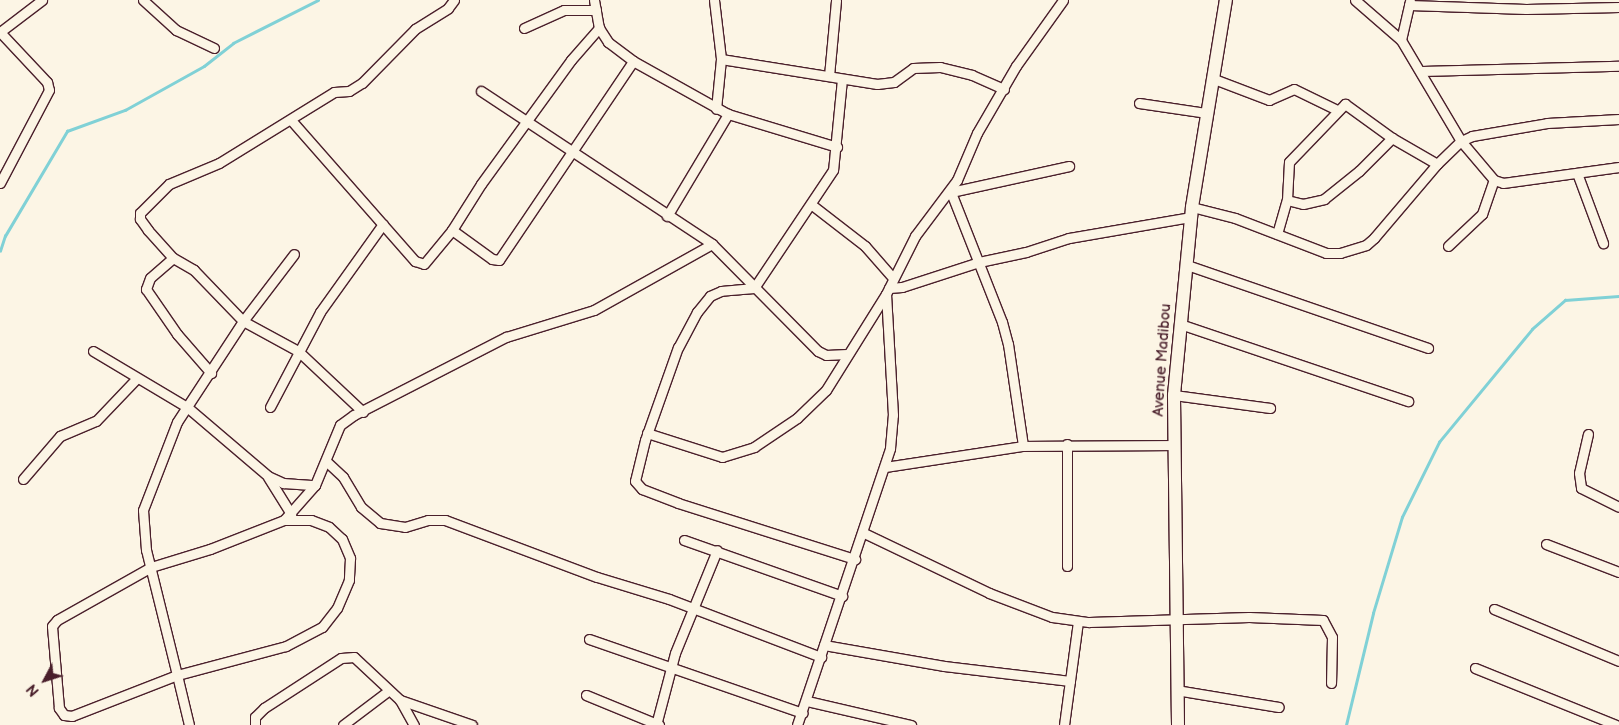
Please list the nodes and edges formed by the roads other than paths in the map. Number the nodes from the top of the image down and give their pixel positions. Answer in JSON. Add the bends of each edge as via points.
{"nodes":[{"id":1,"x":42,"y":0,"type":"edge"},
{"id":2,"x":454,"y":0,"type":"edge"},
{"id":3,"x":594,"y":0,"type":"edge"},
{"id":4,"x":714,"y":0,"type":"edge"},
{"id":5,"x":836,"y":0,"type":"edge"},
{"id":6,"x":1063,"y":0,"type":"edge"},
{"id":7,"x":1226,"y":0,"type":"edge"},
{"id":8,"x":1355,"y":0,"type":"edge"},
{"id":9,"x":144,"y":1,"type":"edge"},
{"id":10,"x":1410,"y":2,"type":"edge"},
{"id":11,"x":1619,"y":6,"type":"edge"},
{"id":12,"x":596,"y":10,"type":"junction"},
{"id":13,"x":524,"y":28,"type":"dead end"},
{"id":14,"x":599,"y":28,"type":"junction"},
{"id":15,"x":0,"y":32,"type":"edge"},
{"id":16,"x":1401,"y":40,"type":"junction"},
{"id":17,"x":214,"y":48,"type":"dead end"},
{"id":18,"x":721,"y":59,"type":"junction"},
{"id":19,"x":633,"y":61,"type":"junction"},
{"id":20,"x":1619,"y":66,"type":"edge"},
{"id":21,"x":1422,"y":71,"type":"junction"},
{"id":22,"x":829,"y":76,"type":"junction"},
{"id":23,"x":842,"y":79,"type":"junction"},
{"id":24,"x":1214,"y":79,"type":"junction"},
{"id":25,"x":1004,"y":89,"type":"junction"},
{"id":26,"x":481,"y":90,"type":"dead end"},
{"id":27,"x":1139,"y":103,"type":"dead end"},
{"id":28,"x":716,"y":109,"type":"junction"},
{"id":29,"x":1337,"y":110,"type":"junction"},
{"id":30,"x":1206,"y":113,"type":"junction"},
{"id":31,"x":728,"y":114,"type":"junction"},
{"id":32,"x":1619,"y":119,"type":"edge"},
{"id":33,"x":291,"y":120,"type":"junction"},
{"id":34,"x":527,"y":122,"type":"junction"},
{"id":35,"x":1392,"y":138,"type":"junction"},
{"id":36,"x":1461,"y":141,"type":"junction"},
{"id":37,"x":837,"y":147,"type":"junction"},
{"id":38,"x":571,"y":153,"type":"junction"},
{"id":39,"x":1437,"y":164,"type":"junction"},
{"id":40,"x":1069,"y":166,"type":"dead end"},
{"id":41,"x":1619,"y":167,"type":"edge"},
{"id":42,"x":1577,"y":173,"type":"junction"},
{"id":43,"x":1494,"y":180,"type":"junction"},
{"id":44,"x":0,"y":183,"type":"edge"},
{"id":45,"x":951,"y":191,"type":"junction"},
{"id":46,"x":1287,"y":200,"type":"junction"},
{"id":47,"x":812,"y":205,"type":"junction"},
{"id":48,"x":1192,"y":212,"type":"junction"},
{"id":49,"x":667,"y":216,"type":"junction"},
{"id":50,"x":383,"y":224,"type":"junction"},
{"id":51,"x":452,"y":230,"type":"junction"},
{"id":52,"x":1277,"y":234,"type":"junction"},
{"id":53,"x":1603,"y":243,"type":"dead end"},
{"id":54,"x":712,"y":244,"type":"junction"},
{"id":55,"x":1448,"y":246,"type":"dead end"},
{"id":56,"x":294,"y":254,"type":"dead end"},
{"id":57,"x":173,"y":258,"type":"junction"},
{"id":58,"x":979,"y":262,"type":"junction"},
{"id":59,"x":1187,"y":265,"type":"junction"},
{"id":60,"x":893,"y":278,"type":"junction"},
{"id":61,"x":754,"y":288,"type":"junction"},
{"id":62,"x":888,"y":291,"type":"junction"},
{"id":63,"x":243,"y":321,"type":"junction"},
{"id":64,"x":1180,"y":324,"type":"junction"},
{"id":65,"x":1428,"y":348,"type":"dead end"},
{"id":66,"x":93,"y":351,"type":"dead end"},
{"id":67,"x":298,"y":351,"type":"junction"},
{"id":68,"x":847,"y":354,"type":"junction"},
{"id":69,"x":211,"y":373,"type":"junction"},
{"id":70,"x":137,"y":378,"type":"junction"},
{"id":71,"x":1174,"y":395,"type":"junction"},
{"id":72,"x":1408,"y":401,"type":"dead end"},
{"id":73,"x":187,"y":407,"type":"junction"},
{"id":74,"x":270,"y":407,"type":"dead end"},
{"id":75,"x":1270,"y":408,"type":"dead end"},
{"id":76,"x":362,"y":412,"type":"junction"},
{"id":77,"x":647,"y":433,"type":"junction"},
{"id":78,"x":1588,"y":434,"type":"dead end"},
{"id":79,"x":1067,"y":444,"type":"junction"},
{"id":80,"x":1174,"y":445,"type":"junction"},
{"id":81,"x":1023,"y":446,"type":"junction"},
{"id":82,"x":327,"y":462,"type":"junction"},
{"id":83,"x":884,"y":467,"type":"junction"},
{"id":84,"x":268,"y":476,"type":"junction"},
{"id":85,"x":23,"y":480,"type":"dead end"},
{"id":86,"x":315,"y":485,"type":"junction"},
{"id":87,"x":1619,"y":507,"type":"edge"},
{"id":88,"x":287,"y":517,"type":"junction"},
{"id":89,"x":864,"y":533,"type":"junction"},
{"id":90,"x":684,"y":540,"type":"dead end"},
{"id":91,"x":1546,"y":544,"type":"dead end"},
{"id":92,"x":717,"y":550,"type":"junction"},
{"id":93,"x":855,"y":559,"type":"junction"},
{"id":94,"x":1067,"y":566,"type":"dead end"},
{"id":95,"x":151,"y":567,"type":"junction"},
{"id":96,"x":1619,"y":572,"type":"edge"},
{"id":97,"x":842,"y":596,"type":"junction"},
{"id":98,"x":695,"y":609,"type":"junction"},
{"id":99,"x":1494,"y":609,"type":"dead end"},
{"id":100,"x":1176,"y":618,"type":"junction"},
{"id":101,"x":1078,"y":621,"type":"junction"},
{"id":102,"x":589,"y":639,"type":"dead end"},
{"id":103,"x":824,"y":645,"type":"junction"},
{"id":104,"x":821,"y":657,"type":"junction"},
{"id":105,"x":1619,"y":661,"type":"edge"},
{"id":106,"x":670,"y":668,"type":"junction"},
{"id":107,"x":1475,"y":668,"type":"dead end"},
{"id":108,"x":177,"y":675,"type":"junction"},
{"id":109,"x":1070,"y":681,"type":"junction"},
{"id":110,"x":1331,"y":683,"type":"dead end"},
{"id":111,"x":1176,"y":690,"type":"junction"},
{"id":112,"x":388,"y":691,"type":"junction"},
{"id":113,"x":586,"y":695,"type":"dead end"},
{"id":114,"x":400,"y":700,"type":"junction"},
{"id":115,"x":807,"y":701,"type":"junction"},
{"id":116,"x":1279,"y":706,"type":"dead end"},
{"id":117,"x":803,"y":713,"type":"junction"},
{"id":118,"x":189,"y":725,"type":"edge"},
{"id":119,"x":255,"y":725,"type":"edge"},
{"id":120,"x":343,"y":725,"type":"edge"},
{"id":121,"x":414,"y":725,"type":"edge"},
{"id":122,"x":472,"y":725,"type":"edge"},
{"id":123,"x":657,"y":725,"type":"edge"},
{"id":124,"x":797,"y":725,"type":"edge"},
{"id":125,"x":911,"y":725,"type":"edge"},
{"id":126,"x":1064,"y":725,"type":"edge"},
{"id":127,"x":1178,"y":725,"type":"edge"},
{"id":128,"x":1616,"y":725,"type":"edge"}],
"edges":[{"from":1,"to":15,"type":"street"},
{"from":2,"to":33,"type":"street","via":[[448,8],[415,29],[362,83],[349,91],[334,92]]},
{"from":3,"to":12,"type":"street"},
{"from":4,"to":18,"type":"street"},
{"from":5,"to":22,"type":"street"},
{"from":6,"to":25,"type":"street","via":[[1026,49]]},
{"from":7,"to":24,"type":"street","name":"Avenue Madibou"},
{"from":8,"to":16,"type":"street"},
{"from":9,"to":17,"type":"street","via":[[176,30]]},
{"from":10,"to":11,"type":"street","via":[[1526,9]]},
{"from":10,"to":16,"type":"street"},
{"from":12,"to":13,"type":"street","via":[[564,10]]},
{"from":12,"to":14,"type":"street"},
{"from":14,"to":19,"type":"street","via":[[608,42]]},
{"from":14,"to":34,"type":"street"},
{"from":15,"to":44,"type":"street","via":[[47,82],[49,90]]},
{"from":16,"to":21,"type":"street"},
{"from":18,"to":22,"type":"street"},
{"from":18,"to":28,"type":"street"},
{"from":19,"to":28,"type":"street"},
{"from":19,"to":38,"type":"street"},
{"from":20,"to":21,"type":"street"},
{"from":21,"to":36,"type":"street"},
{"from":22,"to":23,"type":"street"},
{"from":23,"to":25,"type":"street","via":[[888,84],[913,68],[924,66],[957,70]]},
{"from":23,"to":37,"type":"street"},
{"from":24,"to":29,"type":"street","via":[[1269,100],[1294,89]]},
{"from":24,"to":30,"type":"street","name":"Avenue Madibou"},
{"from":25,"to":45,"type":"street","via":[[977,133]]},
{"from":26,"to":34,"type":"street"},
{"from":27,"to":30,"type":"street"},
{"from":28,"to":31,"type":"street"},
{"from":29,"to":35,"type":"street","via":[[1350,105]]},
{"from":29,"to":46,"type":"street","via":[[1288,162]]},
{"from":30,"to":48,"type":"street","name":"Avenue Madibou"},
{"from":31,"to":37,"type":"street"},
{"from":31,"to":49,"type":"street"},
{"from":32,"to":36,"type":"street","via":[[1498,129]]},
{"from":33,"to":50,"type":"street"},
{"from":33,"to":57,"type":"street","via":[[219,163],[169,184],[144,208],[140,218]]},
{"from":34,"to":38,"type":"street"},
{"from":34,"to":51,"type":"street"},
{"from":35,"to":39,"type":"street"},
{"from":35,"to":46,"type":"street","via":[[1359,171],[1324,199],[1303,204]]},
{"from":36,"to":39,"type":"street"},
{"from":36,"to":43,"type":"street"},
{"from":37,"to":47,"type":"street","via":[[833,170]]},
{"from":38,"to":49,"type":"street"},
{"from":38,"to":51,"type":"street","via":[[499,260]]},
{"from":39,"to":52,"type":"street","via":[[1374,238],[1360,247],[1326,253]]},
{"from":40,"to":45,"type":"street"},
{"from":41,"to":42,"type":"street"},
{"from":42,"to":43,"type":"street","via":[[1503,182]]},
{"from":42,"to":53,"type":"street"},
{"from":43,"to":55,"type":"street","via":[[1482,214]]},
{"from":45,"to":58,"type":"street"},
{"from":45,"to":60,"type":"street","via":[[915,236]]},
{"from":46,"to":52,"type":"street"},
{"from":47,"to":60,"type":"street","via":[[866,246]]},
{"from":47,"to":61,"type":"street"},
{"from":48,"to":52,"type":"street"},
{"from":48,"to":58,"type":"street"},
{"from":48,"to":59,"type":"street","name":"Avenue Madibou"},
{"from":49,"to":54,"type":"street"},
{"from":50,"to":51,"type":"street","via":[[418,264],[424,264],[430,258]]},
{"from":50,"to":67,"type":"street","via":[[320,312]]},
{"from":54,"to":61,"type":"street"},
{"from":54,"to":76,"type":"street","via":[[594,310],[506,337]]},
{"from":56,"to":63,"type":"street"},
{"from":57,"to":63,"type":"street","via":[[194,270]]},
{"from":57,"to":69,"type":"street","via":[[150,278],[146,289],[177,334]]},
{"from":58,"to":62,"type":"street"},
{"from":58,"to":81,"type":"street","via":[[1008,344]]},
{"from":59,"to":64,"type":"street","name":"Avenue Madibou"},
{"from":59,"to":65,"type":"street"},
{"from":60,"to":62,"type":"street"},
{"from":61,"to":68,"type":"street","via":[[818,351],[826,355]]},
{"from":61,"to":77,"type":"street","via":[[721,291],[703,303],[678,347]]},
{"from":62,"to":68,"type":"street"},
{"from":62,"to":83,"type":"street","via":[[893,415]]},
{"from":63,"to":67,"type":"street"},
{"from":63,"to":69,"type":"street"},
{"from":64,"to":71,"type":"street","name":"Avenue Madibou"},
{"from":64,"to":72,"type":"street"},
{"from":66,"to":70,"type":"street"},
{"from":67,"to":74,"type":"street"},
{"from":67,"to":76,"type":"street"},
{"from":68,"to":77,"type":"street","via":[[813,404],[781,430],[741,453],[722,457]]},
{"from":69,"to":73,"type":"street"},
{"from":70,"to":73,"type":"street"},
{"from":70,"to":85,"type":"street","via":[[114,398],[96,421],[60,436]]},
{"from":71,"to":75,"type":"street"},
{"from":71,"to":80,"type":"street","name":"Avenue Madibou"},
{"from":73,"to":84,"type":"street"},
{"from":73,"to":95,"type":"street","via":[[177,422],[143,510],[143,536]]},
{"from":76,"to":82,"type":"street","via":[[340,425]]},
{"from":77,"to":93,"type":"street","via":[[635,481],[642,490]]},
{"from":78,"to":87,"type":"street","via":[[1579,473],[1581,488]]},
{"from":79,"to":80,"type":"street"},
{"from":79,"to":81,"type":"street"},
{"from":79,"to":94,"type":"street"},
{"from":80,"to":100,"type":"street","name":"Avenue Madibou"},
{"from":81,"to":83,"type":"street"},
{"from":82,"to":86,"type":"street"},
{"from":82,"to":98,"type":"street","via":[[344,477],[361,507],[380,522],[406,528],[428,520],[445,520],[597,577]]},
{"from":83,"to":89,"type":"street"},
{"from":84,"to":86,"type":"street","via":[[283,483]]},
{"from":84,"to":88,"type":"street"},
{"from":86,"to":88,"type":"street"},
{"from":88,"to":95,"type":"street","via":[[210,549]]},
{"from":88,"to":108,"type":"street","via":[[329,527],[342,538],[350,558],[349,580],[337,608],[322,627],[286,646]]},
{"from":89,"to":93,"type":"street"},
{"from":89,"to":101,"type":"street","via":[[1028,610]]},
{"from":90,"to":92,"type":"street"},
{"from":91,"to":96,"type":"street"},
{"from":92,"to":97,"type":"street"},
{"from":92,"to":98,"type":"street"},
{"from":93,"to":97,"type":"street"},
{"from":95,"to":108,"type":"street"},
{"from":95,"to":108,"type":"street","via":[[57,620],[52,626],[59,708],[64,715],[72,716]]},
{"from":97,"to":103,"type":"street"},
{"from":98,"to":104,"type":"street"},
{"from":98,"to":106,"type":"street"},
{"from":99,"to":105,"type":"street"},
{"from":100,"to":101,"type":"street"},
{"from":100,"to":110,"type":"street","via":[[1323,620],[1332,638]]},
{"from":100,"to":111,"type":"street","name":"Avenue Madibou"},
{"from":101,"to":109,"type":"street"},
{"from":102,"to":106,"type":"street"},
{"from":103,"to":104,"type":"street"},
{"from":103,"to":109,"type":"street","via":[[944,666]]},
{"from":104,"to":115,"type":"street"},
{"from":106,"to":117,"type":"street"},
{"from":106,"to":123,"type":"street"},
{"from":107,"to":128,"type":"street"},
{"from":108,"to":118,"type":"street"},
{"from":109,"to":126,"type":"street"},
{"from":111,"to":116,"type":"street"},
{"from":111,"to":127,"type":"street","name":"Avenue Madibou"},
{"from":112,"to":114,"type":"street"},
{"from":112,"to":119,"type":"street","via":[[354,657],[341,658],[264,708],[254,717]]},
{"from":112,"to":120,"type":"street"},
{"from":113,"to":123,"type":"street"},
{"from":114,"to":121,"type":"street"},
{"from":114,"to":122,"type":"street"},
{"from":115,"to":117,"type":"street"},
{"from":115,"to":125,"type":"street"},
{"from":117,"to":124,"type":"street"}]}
